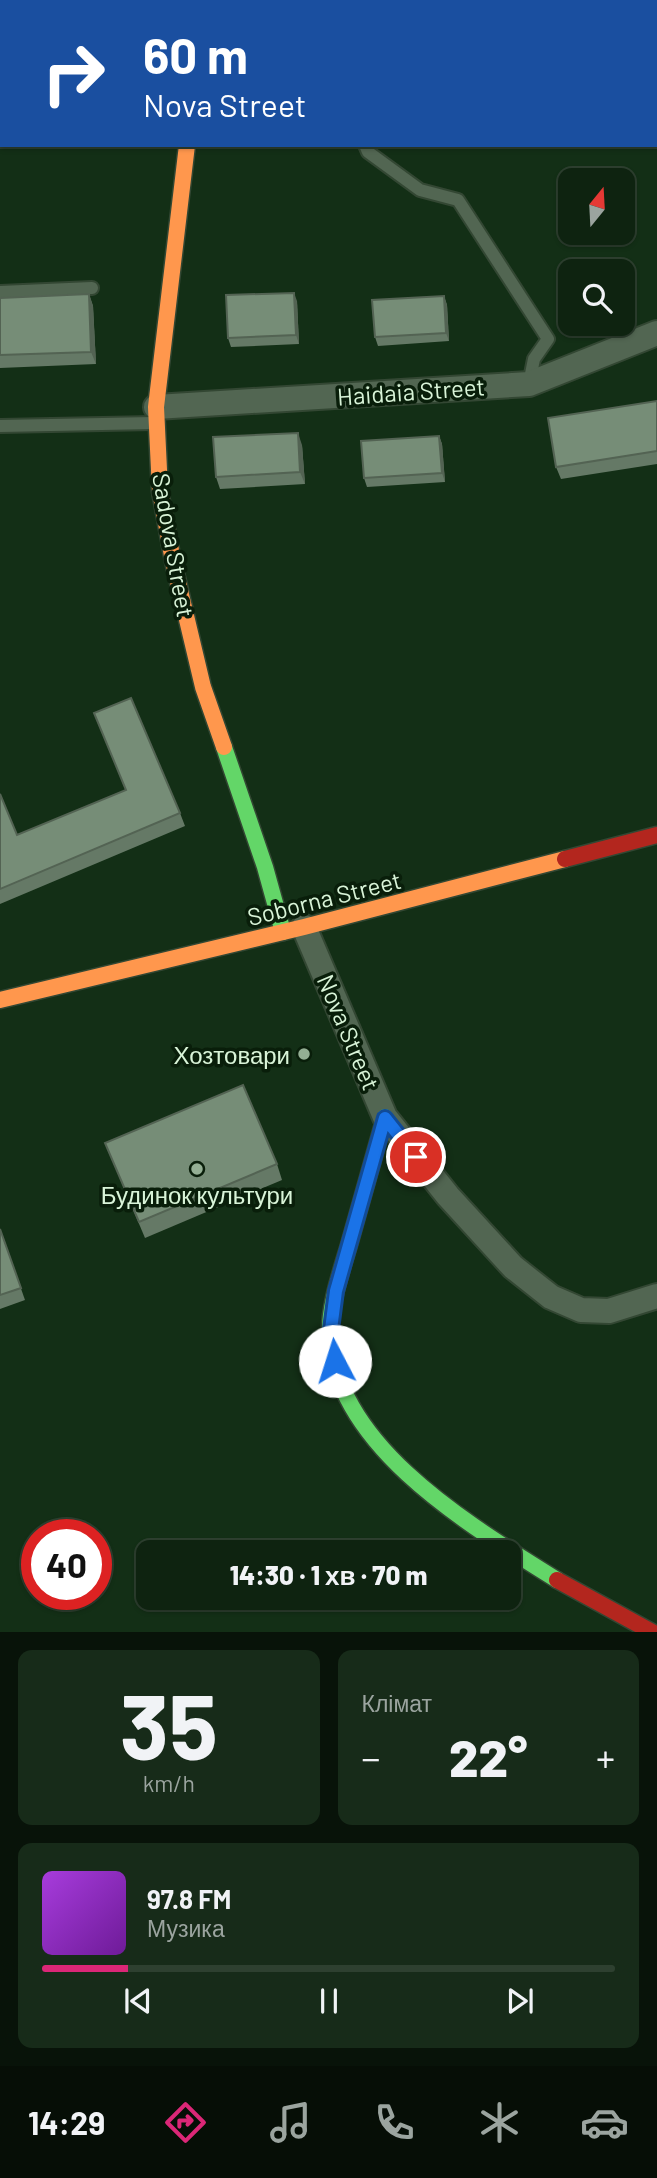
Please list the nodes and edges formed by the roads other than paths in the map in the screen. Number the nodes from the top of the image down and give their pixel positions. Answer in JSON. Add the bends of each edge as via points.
{"nodes":[{"id":1,"x":187,"y":147,"type":"edge"},
{"id":2,"x":366,"y":147,"type":"edge"},
{"id":3,"x":92,"y":288,"type":"dead end"},
{"id":4,"x":0,"y":292,"type":"edge"},
{"id":5,"x":657,"y":333,"type":"edge"},
{"id":6,"x":529,"y":384,"type":"junction"},
{"id":7,"x":157,"y":415,"type":"junction"},
{"id":8,"x":0,"y":426,"type":"edge"},
{"id":9,"x":657,"y":835,"type":"edge"},
{"id":10,"x":294,"y":930,"type":"junction"},
{"id":11,"x":0,"y":1000,"type":"edge"},
{"id":12,"x":385,"y":1118,"type":"junction"},
{"id":13,"x":657,"y":1296,"type":"edge"},
{"id":14,"x":647,"y":1631,"type":"edge"}],
"edges":[{"from":1,"to":7,"type":"street","name":"Sadova Street"},
{"from":2,"to":6,"type":"lane","via":[[421,190],[458,200],[548,339],[534,359]]},
{"from":3,"to":4,"type":"lane"},
{"from":5,"to":6,"type":"street","name":"Haidaia Street"},
{"from":6,"to":7,"type":"street","name":"Haidaia Street"},
{"from":7,"to":8,"type":"lane"},
{"from":7,"to":10,"type":"street","name":"Sadova Street","via":[[160,491],[200,674],[265,867]]},
{"from":9,"to":10,"type":"street","name":"Soborna Street"},
{"from":10,"to":11,"type":"street","name":"Soborna Street"},
{"from":10,"to":12,"type":"street","name":"Nova Street"},
{"from":12,"to":13,"type":"street","name":"Nova Street","via":[[481,1233],[551,1297],[572,1307],[598,1311]]},
{"from":12,"to":14,"type":"street","via":[[336,1291],[330,1337],[340,1384],[364,1428],[424,1490],[486,1535]]}]}
